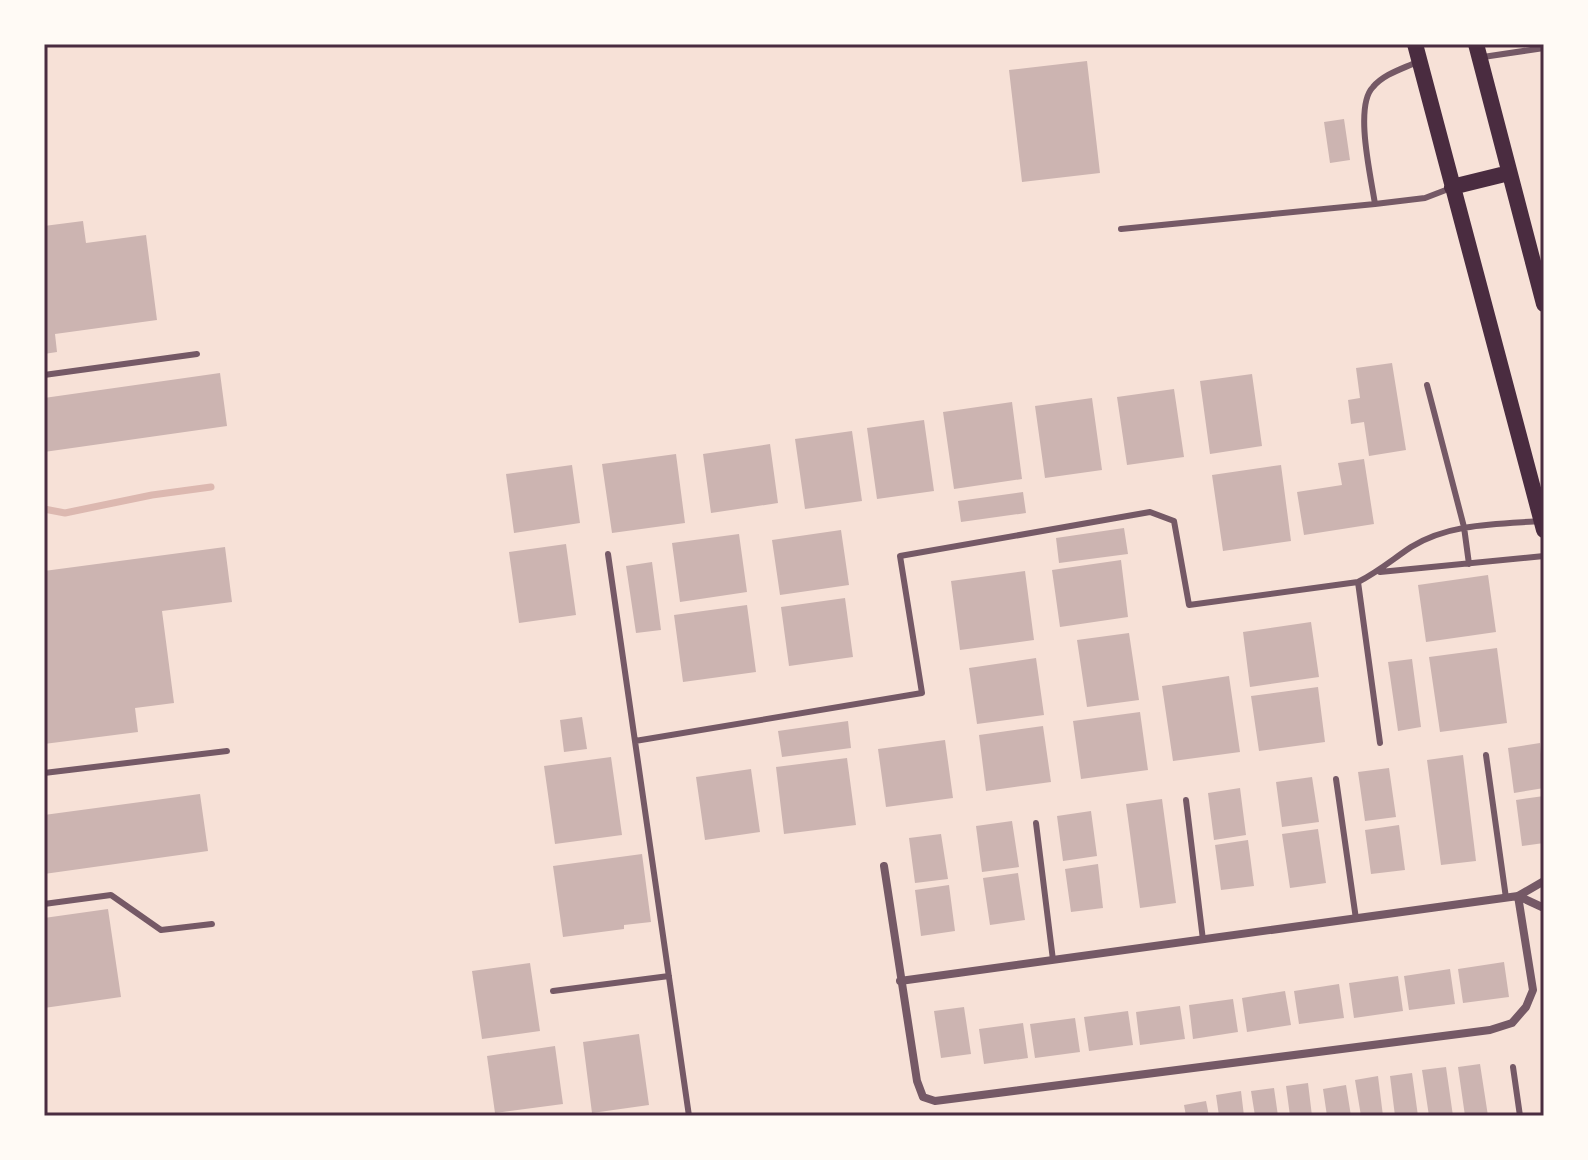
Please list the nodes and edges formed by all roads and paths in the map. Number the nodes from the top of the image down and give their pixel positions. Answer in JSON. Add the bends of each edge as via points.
{"nodes":[{"id":1,"x":1415,"y":44,"type":"edge"},
{"id":2,"x":1544,"y":48,"type":"edge"},
{"id":3,"x":1478,"y":51,"type":"edge"},
{"id":4,"x":1420,"y":61,"type":"junction"},
{"id":5,"x":1509,"y":173,"type":"junction"},
{"id":6,"x":1452,"y":187,"type":"junction"},
{"id":7,"x":1375,"y":204,"type":"junction"},
{"id":8,"x":1121,"y":229,"type":"dead end"},
{"id":9,"x":1544,"y":304,"type":"edge"},
{"id":10,"x":197,"y":354,"type":"dead end"},
{"id":11,"x":44,"y":375,"type":"edge"},
{"id":12,"x":1427,"y":385,"type":"dead end"},
{"id":13,"x":1543,"y":526,"type":"edge"},
{"id":14,"x":1464,"y":527,"type":"junction"},
{"id":15,"x":608,"y":554,"type":"dead end"},
{"id":16,"x":1544,"y":556,"type":"edge"},
{"id":17,"x":1469,"y":564,"type":"junction"},
{"id":18,"x":1380,"y":572,"type":"junction"},
{"id":19,"x":1358,"y":582,"type":"junction"},
{"id":20,"x":635,"y":741,"type":"junction"},
{"id":21,"x":1380,"y":743,"type":"dead end"},
{"id":22,"x":227,"y":751,"type":"dead end"},
{"id":23,"x":1486,"y":755,"type":"dead end"},
{"id":24,"x":44,"y":773,"type":"edge"},
{"id":25,"x":1336,"y":779,"type":"dead end"},
{"id":26,"x":1186,"y":800,"type":"dead end"},
{"id":27,"x":1036,"y":823,"type":"dead end"},
{"id":28,"x":884,"y":866,"type":"dead end"},
{"id":29,"x":1544,"y":881,"type":"edge"},
{"id":30,"x":1518,"y":896,"type":"junction"},
{"id":31,"x":1506,"y":898,"type":"junction"},
{"id":32,"x":44,"y":904,"type":"edge"},
{"id":33,"x":1544,"y":908,"type":"edge"},
{"id":34,"x":1356,"y":919,"type":"junction"},
{"id":35,"x":212,"y":924,"type":"dead end"},
{"id":36,"x":1203,"y":940,"type":"junction"},
{"id":37,"x":1053,"y":960,"type":"junction"},
{"id":38,"x":669,"y":976,"type":"junction"},
{"id":39,"x":900,"y":981,"type":"junction"},
{"id":40,"x":553,"y":991,"type":"dead end"},
{"id":41,"x":1513,"y":1067,"type":"dead end"},
{"id":42,"x":689,"y":1116,"type":"edge"},
{"id":43,"x":1520,"y":1116,"type":"edge"}],
"edges":[{"from":1,"to":4,"type":"main road"},
{"from":2,"to":3,"type":"lane"},
{"from":3,"to":5,"type":"main road"},
{"from":4,"to":6,"type":"main road"},
{"from":4,"to":7,"type":"lane","via":[[1386,76],[1370,89],[1365,103]]},
{"from":5,"to":6,"type":"main road"},
{"from":5,"to":9,"type":"main road"},
{"from":6,"to":7,"type":"lane","via":[[1425,198]]},
{"from":6,"to":13,"type":"main road"},
{"from":7,"to":8,"type":"lane"},
{"from":10,"to":11,"type":"lane"},
{"from":12,"to":14,"type":"lane"},
{"from":13,"to":14,"type":"lane"},
{"from":14,"to":17,"type":"lane"},
{"from":14,"to":18,"type":"lane","via":[[1412,547]]},
{"from":15,"to":20,"type":"lane"},
{"from":16,"to":17,"type":"lane"},
{"from":17,"to":18,"type":"lane"},
{"from":18,"to":19,"type":"lane"},
{"from":19,"to":20,"type":"lane","via":[[1189,605],[1174,521],[1150,512],[900,556],[922,693]]},
{"from":19,"to":21,"type":"lane"},
{"from":20,"to":38,"type":"lane"},
{"from":22,"to":24,"type":"lane"},
{"from":23,"to":31,"type":"lane"},
{"from":25,"to":34,"type":"lane"},
{"from":26,"to":36,"type":"lane"},
{"from":27,"to":37,"type":"lane"},
{"from":28,"to":39,"type":"street"},
{"from":29,"to":30,"type":"street"},
{"from":30,"to":31,"type":"street"},
{"from":30,"to":33,"type":"street"},
{"from":30,"to":39,"type":"street","via":[[1533,990],[1512,1023],[1474,1032],[935,1101],[923,1097],[917,1081]]},
{"from":31,"to":34,"type":"street"},
{"from":32,"to":35,"type":"lane","via":[[111,895],[161,930]]},
{"from":34,"to":36,"type":"street"},
{"from":36,"to":37,"type":"street"},
{"from":37,"to":39,"type":"street"},
{"from":38,"to":40,"type":"lane"},
{"from":38,"to":42,"type":"lane"},
{"from":41,"to":43,"type":"lane"}]}
